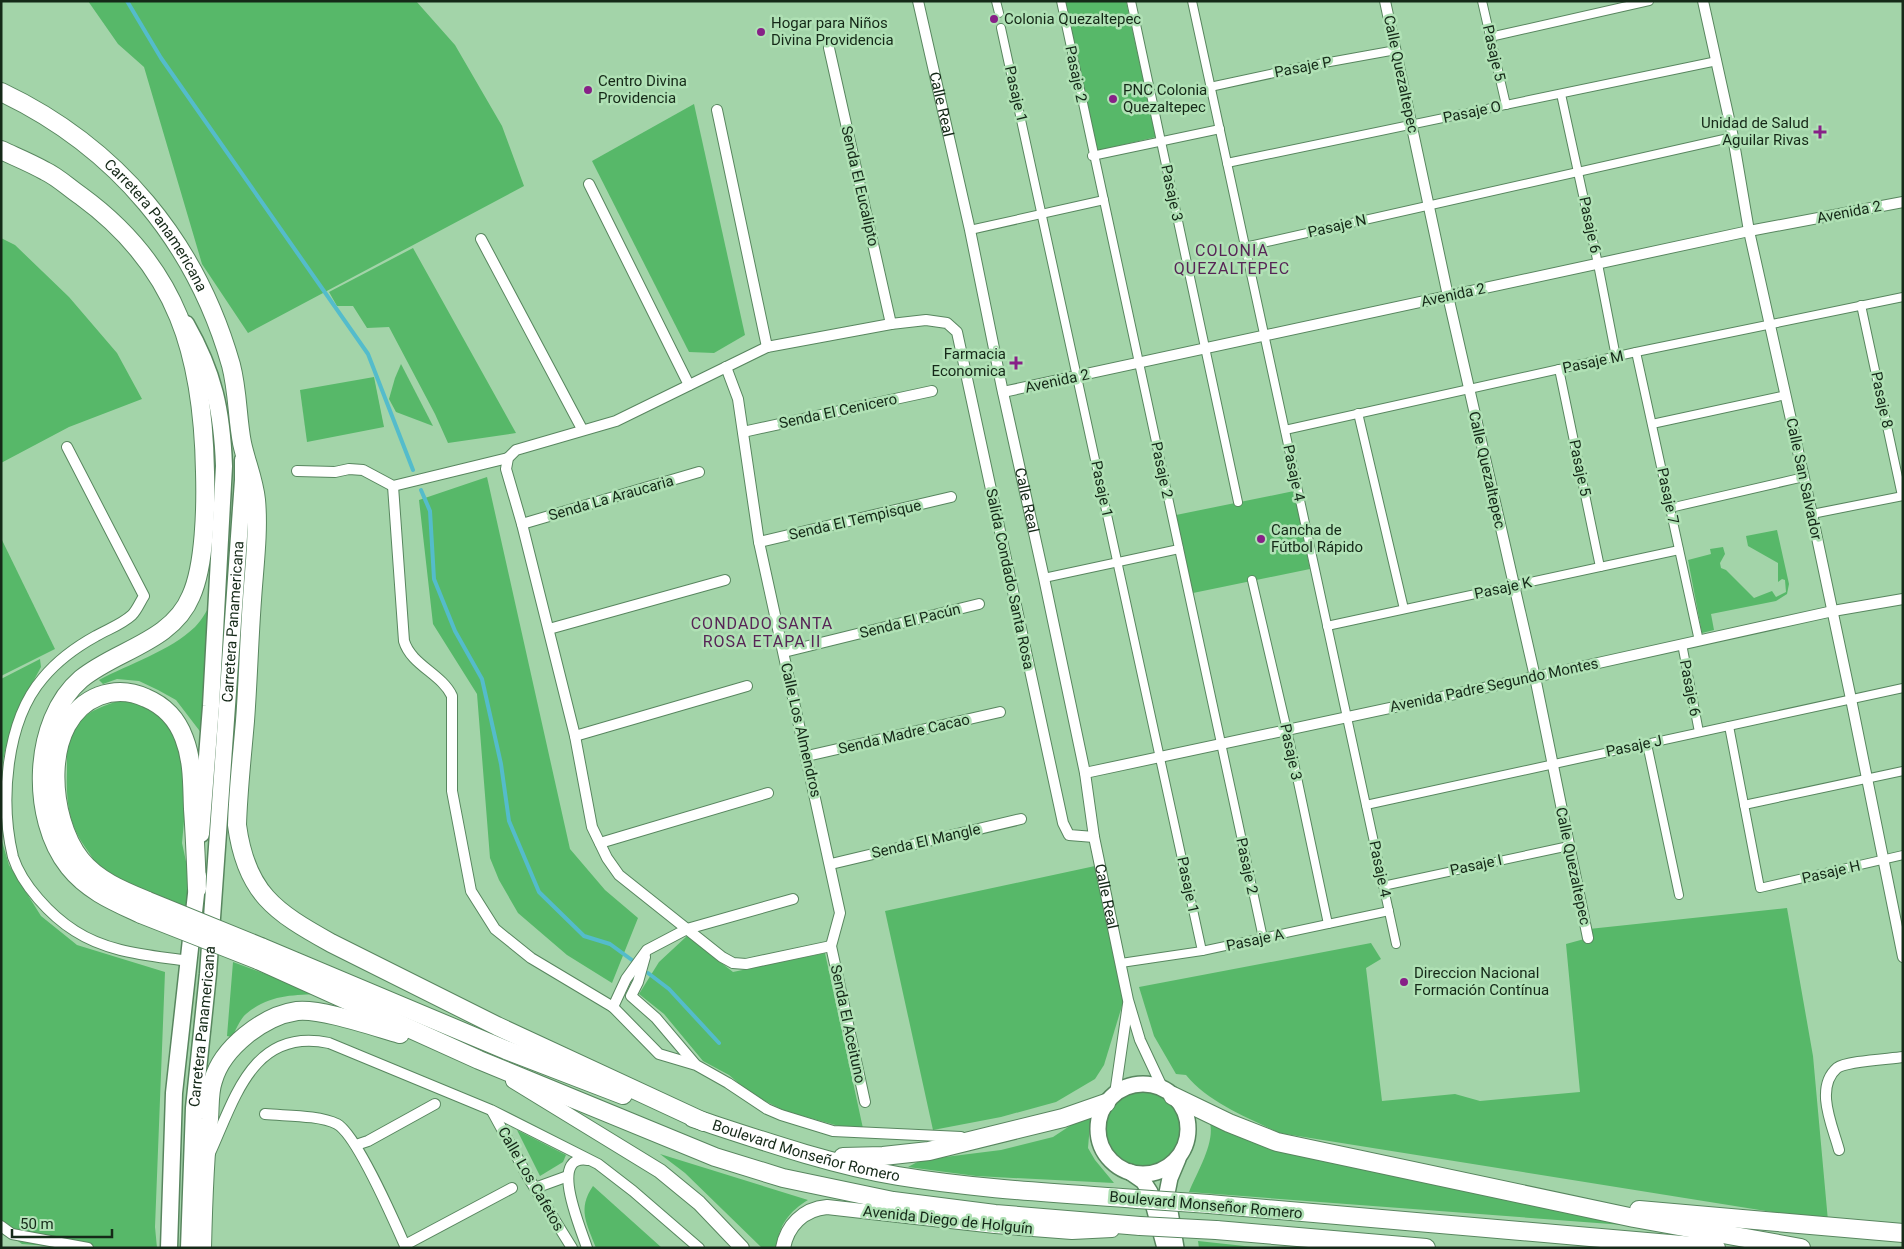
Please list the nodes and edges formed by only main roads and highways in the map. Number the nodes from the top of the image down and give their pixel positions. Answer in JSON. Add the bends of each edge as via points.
{"nodes":[{"id":1,"x":1,"y":92,"type":"edge"},
{"id":2,"x":1,"y":150,"type":"edge"},
{"id":3,"x":170,"y":296,"type":"junction"},
{"id":4,"x":242,"y":443,"type":"junction"},
{"id":5,"x":197,"y":889,"type":"junction"},
{"id":6,"x":145,"y":908,"type":"junction"},
{"id":7,"x":259,"y":953,"type":"junction"},
{"id":8,"x":444,"y":1045,"type":"junction"},
{"id":9,"x":1168,"y":1092,"type":"junction"},
{"id":10,"x":1110,"y":1098,"type":"junction"},
{"id":11,"x":704,"y":1122,"type":"junction"},
{"id":12,"x":798,"y":1151,"type":"junction"},
{"id":13,"x":1179,"y":1155,"type":"junction"},
{"id":14,"x":1128,"y":1172,"type":"junction"},
{"id":15,"x":1591,"y":1209,"type":"junction"},
{"id":16,"x":1903,"y":1233,"type":"edge"},
{"id":17,"x":169,"y":1248,"type":"edge"},
{"id":18,"x":190,"y":1248,"type":"edge"},
{"id":19,"x":202,"y":1248,"type":"edge"},
{"id":20,"x":1165,"y":1248,"type":"edge"},
{"id":21,"x":1176,"y":1248,"type":"edge"},
{"id":22,"x":1426,"y":1248,"type":"edge"},
{"id":23,"x":1716,"y":1248,"type":"edge"},
{"id":24,"x":1801,"y":1248,"type":"edge"}],
"edges":[{"from":1,"to":4,"type":"highway","name":"Carretera Panamericana","via":[[49,118],[90,148],[141,196],[168,230],[202,286],[222,338],[235,384]]},
{"from":2,"to":3,"type":"highway","name":"Carretera Panamericana","via":[[47,171],[122,230],[143,254]]},
{"from":3,"to":5,"type":"main road","name":"Carretera Panamericana","via":[[209,371],[223,437],[222,533]]},
{"from":3,"to":6,"type":"highway","via":[[195,365],[203,422],[206,505],[199,568],[192,596],[179,618],[157,636],[114,657],[67,694],[52,720],[44,744],[43,764],[45,809],[61,856],[100,894]]},
{"from":4,"to":11,"type":"highway","via":[[251,472],[256,520],[237,825],[243,858],[258,888],[280,910],[332,942],[505,1030]]},
{"from":4,"to":18,"type":"main road","name":"Carretera Panamericana","via":[[244,480],[208,974],[194,1108]]},
{"from":5,"to":6,"type":"highway","via":[[192,772],[189,752],[178,724],[169,712],[139,695],[108,693],[91,699],[68,721],[58,747],[58,800],[65,832],[82,861]]},
{"from":5,"to":17,"type":"main road","name":"Carretera Panamericana","via":[[174,1094]]},
{"from":6,"to":7,"type":"highway","bridge":true},
{"from":7,"to":8,"type":"highway"},
{"from":7,"to":11,"type":"highway","via":[[604,1089]]},
{"from":8,"to":19,"type":"highway","via":[[308,1011],[278,1016],[259,1025],[230,1051],[212,1081]]},
{"from":8,"to":22,"type":"highway","name":"Boulevard Monseñor Romero","bridge":true,"via":[[715,1157],[783,1178],[893,1201],[995,1214]]},
{"from":9,"to":10,"type":"main road","via":[[1139,1084],[1127,1087]]},
{"from":9,"to":13,"type":"main road","via":[[1181,1106],[1186,1118],[1188,1131]]},
{"from":9,"to":15,"type":"highway","via":[[1228,1123],[1277,1142]]},
{"from":10,"to":12,"type":"highway","via":[[1063,1118],[929,1151],[844,1157]]},
{"from":10,"to":14,"type":"main road","via":[[1100,1116],[1100,1143],[1106,1155]]},
{"from":11,"to":12,"type":"highway","name":"Boulevard Monseñor Romero"},
{"from":12,"to":23,"type":"highway","name":"Boulevard Monseñor Romero","bridge":true,"via":[[880,1172],[994,1188]]},
{"from":13,"to":14,"type":"main road","via":[[1169,1166],[1156,1172]]},
{"from":13,"to":21,"type":"main road","via":[[1167,1193]]},
{"from":14,"to":20,"type":"main road","via":[[1143,1181],[1150,1192]]},
{"from":15,"to":16,"type":"highway","via":[[1670,1212]]},
{"from":15,"to":24,"type":"highway"}]}
